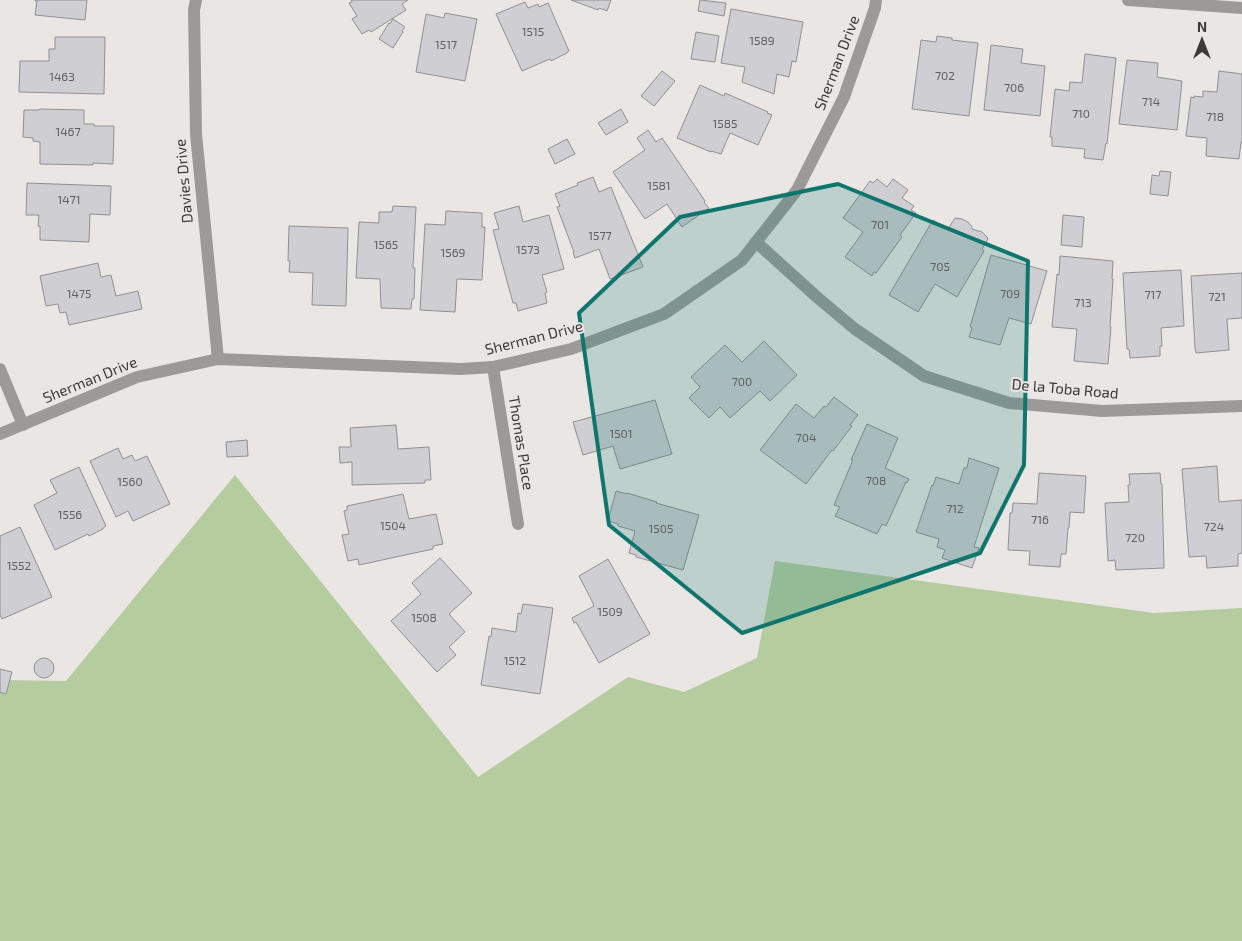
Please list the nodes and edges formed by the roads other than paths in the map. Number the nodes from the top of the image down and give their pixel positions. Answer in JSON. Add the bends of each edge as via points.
{"nodes":[{"id":1,"x":196,"y":0,"type":"edge"},
{"id":2,"x":876,"y":0,"type":"edge"},
{"id":3,"x":1128,"y":0,"type":"edge"},
{"id":4,"x":1242,"y":8,"type":"edge"},
{"id":5,"x":756,"y":242,"type":"junction"},
{"id":6,"x":218,"y":359,"type":"junction"},
{"id":7,"x":493,"y":367,"type":"junction"},
{"id":8,"x":0,"y":369,"type":"edge"},
{"id":9,"x":1242,"y":406,"type":"edge"},
{"id":10,"x":23,"y":425,"type":"junction"},
{"id":11,"x":0,"y":434,"type":"edge"},
{"id":12,"x":518,"y":524,"type":"dead end"}],
"edges":[{"from":1,"to":6,"type":"street","name":"Davies Drive","via":[[196,134]]},
{"from":2,"to":5,"type":"street","name":"Sherman Drive","via":[[844,97],[797,190]]},
{"from":3,"to":4,"type":"street"},
{"from":5,"to":7,"type":"street","name":"Sherman Drive","via":[[742,260],[664,314],[571,349]]},
{"from":5,"to":9,"type":"street","name":"De la Toba Road","via":[[855,329],[924,376],[1009,403],[1102,411]]},
{"from":6,"to":7,"type":"street","name":"Sherman Drive","via":[[461,369]]},
{"from":6,"to":10,"type":"street","name":"Sherman Drive","via":[[137,377]]},
{"from":7,"to":12,"type":"street","name":"Thomas Place"},
{"from":8,"to":10,"type":"street"},
{"from":10,"to":11,"type":"street","name":"Sherman Drive"}]}
